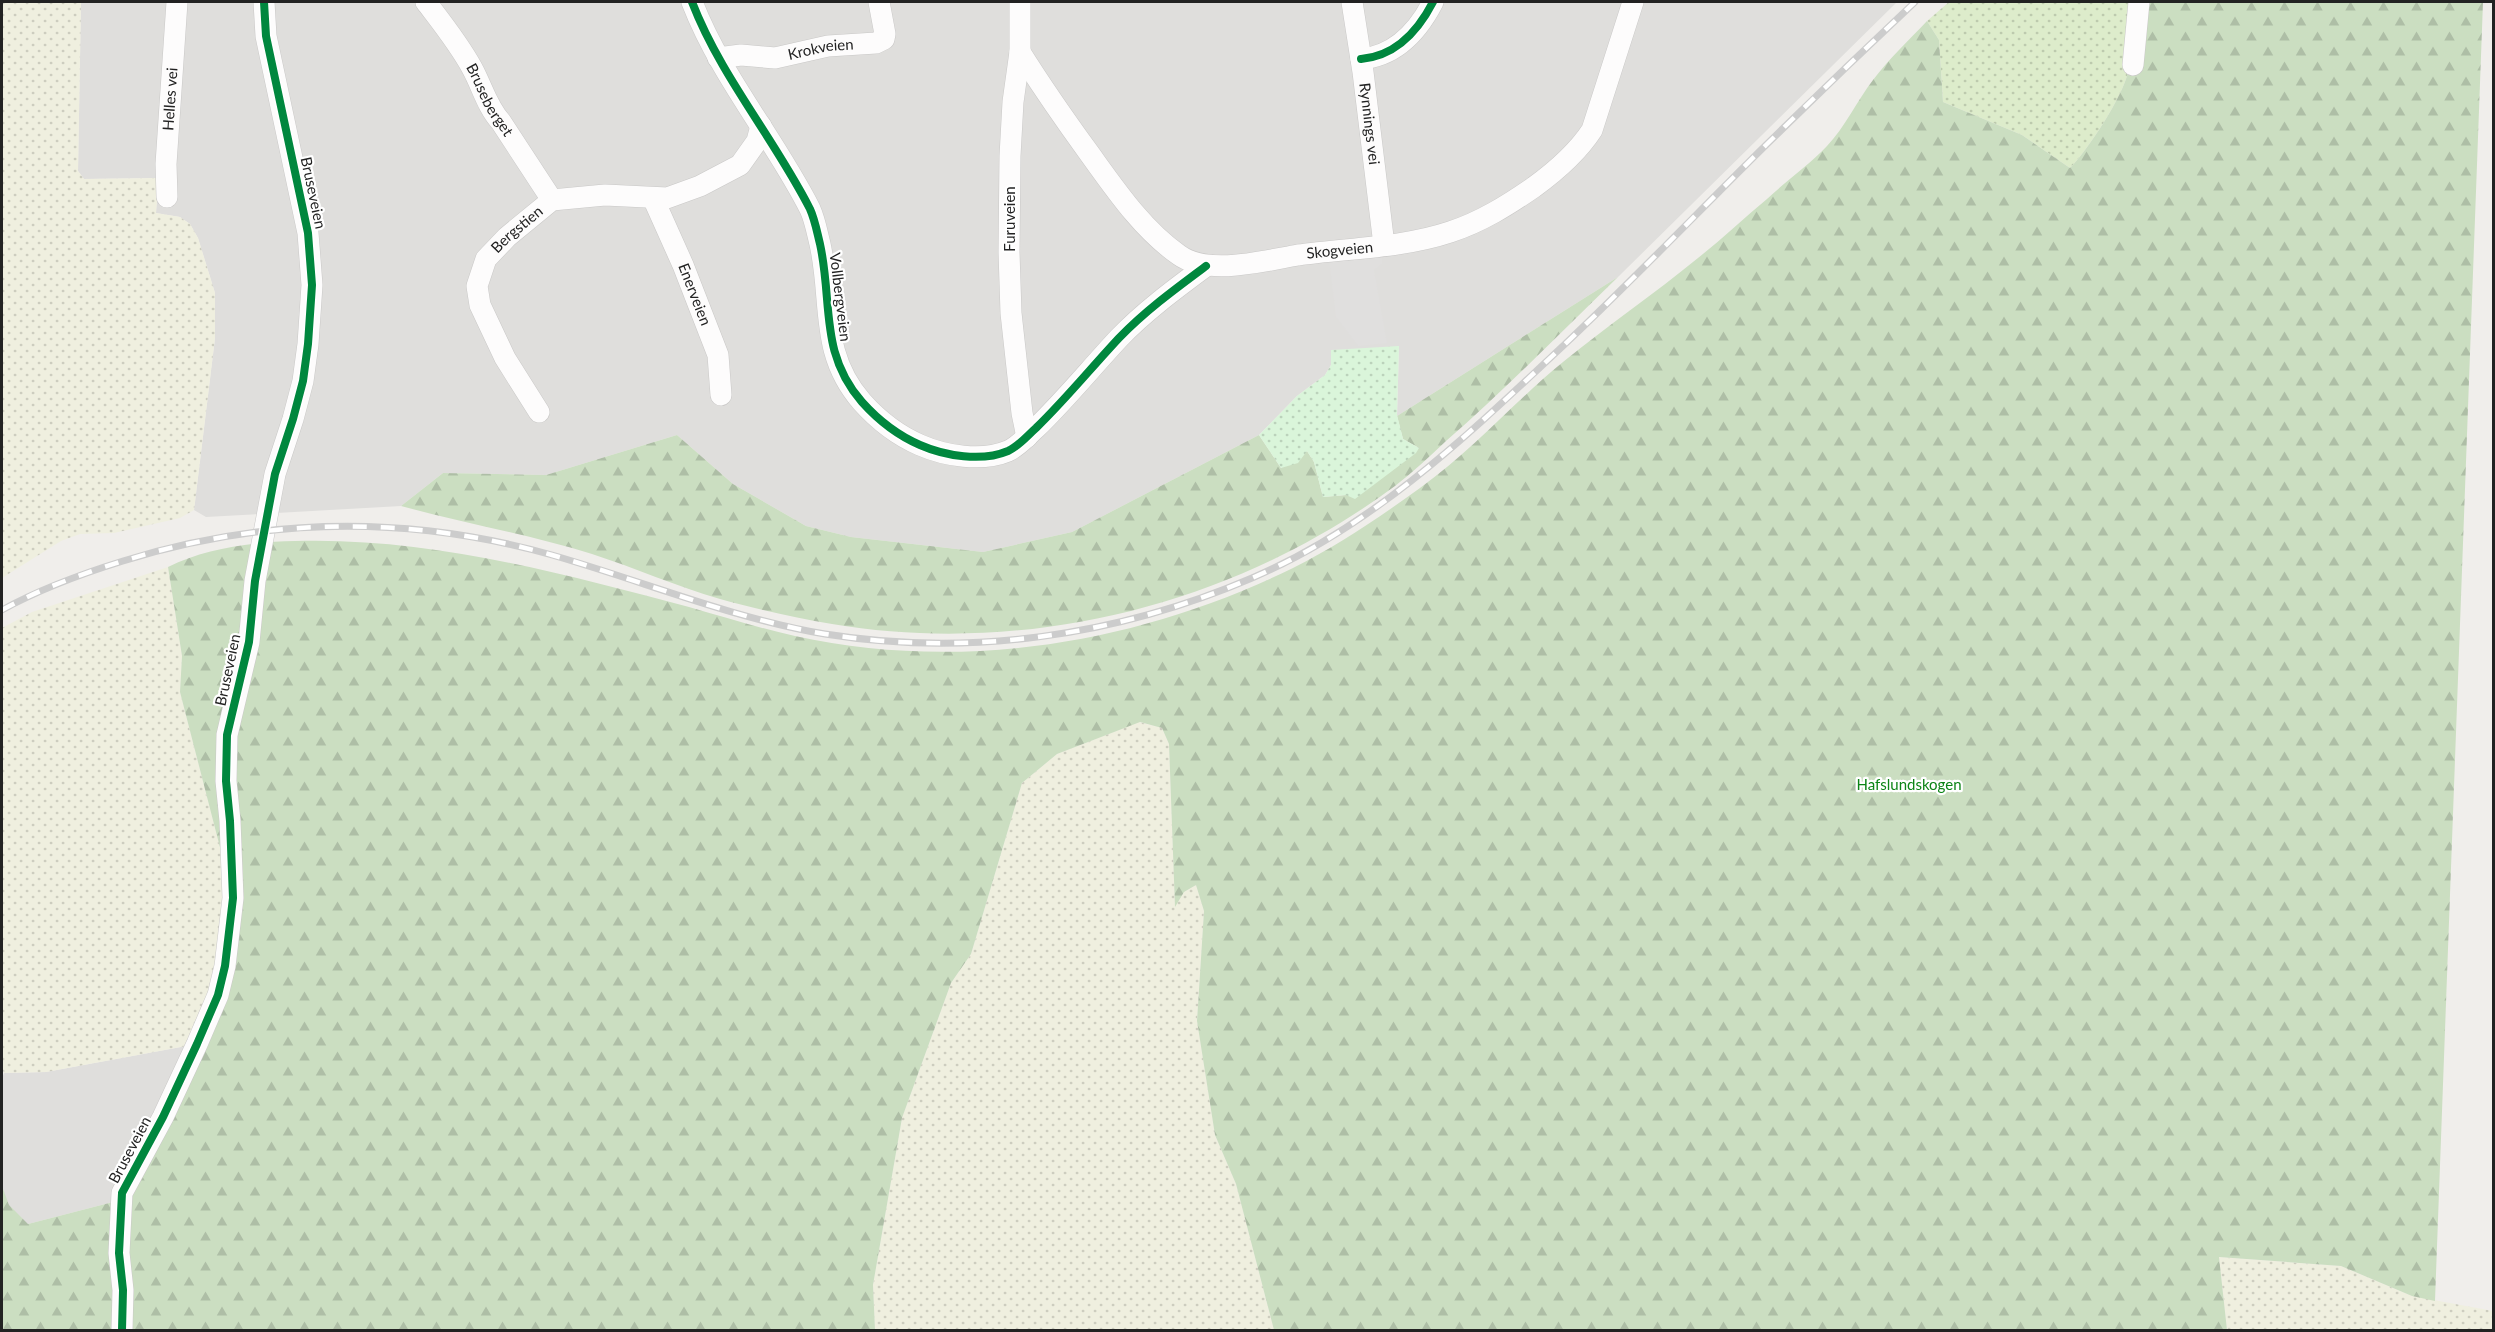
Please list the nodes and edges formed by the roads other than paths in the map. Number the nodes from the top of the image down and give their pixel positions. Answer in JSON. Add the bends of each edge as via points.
{"nodes":[{"id":1,"x":177,"y":2,"type":"edge"},
{"id":2,"x":264,"y":2,"type":"edge"},
{"id":3,"x":426,"y":2,"type":"edge"},
{"id":4,"x":692,"y":2,"type":"edge"},
{"id":5,"x":879,"y":2,"type":"edge"},
{"id":6,"x":1020,"y":2,"type":"edge"},
{"id":7,"x":1352,"y":2,"type":"edge"},
{"id":8,"x":1433,"y":2,"type":"edge"},
{"id":9,"x":1633,"y":2,"type":"edge"},
{"id":10,"x":2139,"y":2,"type":"edge"},
{"id":11,"x":1020,"y":52,"type":"junction"},
{"id":12,"x":718,"y":58,"type":"junction"},
{"id":13,"x":1361,"y":59,"type":"junction"},
{"id":14,"x":2133,"y":65,"type":"dead end"},
{"id":15,"x":761,"y":126,"type":"junction"},
{"id":16,"x":167,"y":197,"type":"dead end"},
{"id":17,"x":652,"y":198,"type":"junction"},
{"id":18,"x":552,"y":200,"type":"junction"},
{"id":19,"x":1384,"y":245,"type":"junction"},
{"id":20,"x":1206,"y":266,"type":"junction"},
{"id":21,"x":721,"y":395,"type":"dead end"},
{"id":22,"x":539,"y":412,"type":"dead end"},
{"id":23,"x":1027,"y":437,"type":"junction"},
{"id":24,"x":122,"y":1330,"type":"edge"}],
"edges":[{"from":1,"to":16,"type":"street","name":"Helles vei"},
{"from":2,"to":24,"type":"street","name":"Bruseveien","via":[[268,48],[308,233],[312,285],[308,344],[303,381],[275,474],[255,581],[249,642],[227,735],[233,898],[225,966],[218,995],[197,1044],[122,1192]]},
{"from":3,"to":18,"type":"street","name":"Bruseberget","via":[[462,50],[493,113]]},
{"from":4,"to":12,"type":"street","name":"Vollbergveien"},
{"from":5,"to":12,"type":"street","name":"Krokveien","via":[[885,34],[876,43],[828,46],[775,58]]},
{"from":6,"to":11,"type":"street","name":"Furuveien"},
{"from":7,"to":13,"type":"street","name":"Rynnings vei"},
{"from":8,"to":13,"type":"street","via":[[1415,31],[1397,46],[1377,57]]},
{"from":9,"to":19,"type":"street","name":"Skogveien","via":[[1592,130],[1574,153],[1541,182],[1485,217],[1438,235]]},
{"from":10,"to":14,"type":"street"},
{"from":11,"to":20,"type":"street","name":"Skogveien","via":[[1140,219],[1180,256]]},
{"from":11,"to":23,"type":"street","name":"Furuveien","via":[[1012,111],[1009,252],[1011,313]]},
{"from":12,"to":15,"type":"street","name":"Vollbergveien"},
{"from":13,"to":19,"type":"street","name":"Rynnings vei"},
{"from":15,"to":17,"type":"street","name":"Bergstien","via":[[757,141],[740,165],[678,196]]},
{"from":15,"to":23,"type":"street","name":"Vollbergveien","via":[[811,211],[827,278],[834,355],[855,393],[892,430],[943,453],[994,454],[1008,451]]},
{"from":17,"to":18,"type":"street","name":"Bergstien","via":[[605,195]]},
{"from":17,"to":21,"type":"street","name":"Enerveien","via":[[718,355]]},
{"from":18,"to":22,"type":"street","name":"Bergstien","via":[[495,247],[486,258],[477,286],[492,334]]},
{"from":19,"to":20,"type":"street","name":"Skogveien"},
{"from":20,"to":23,"type":"street","name":"Vollbergveien","via":[[1149,309]]}]}
